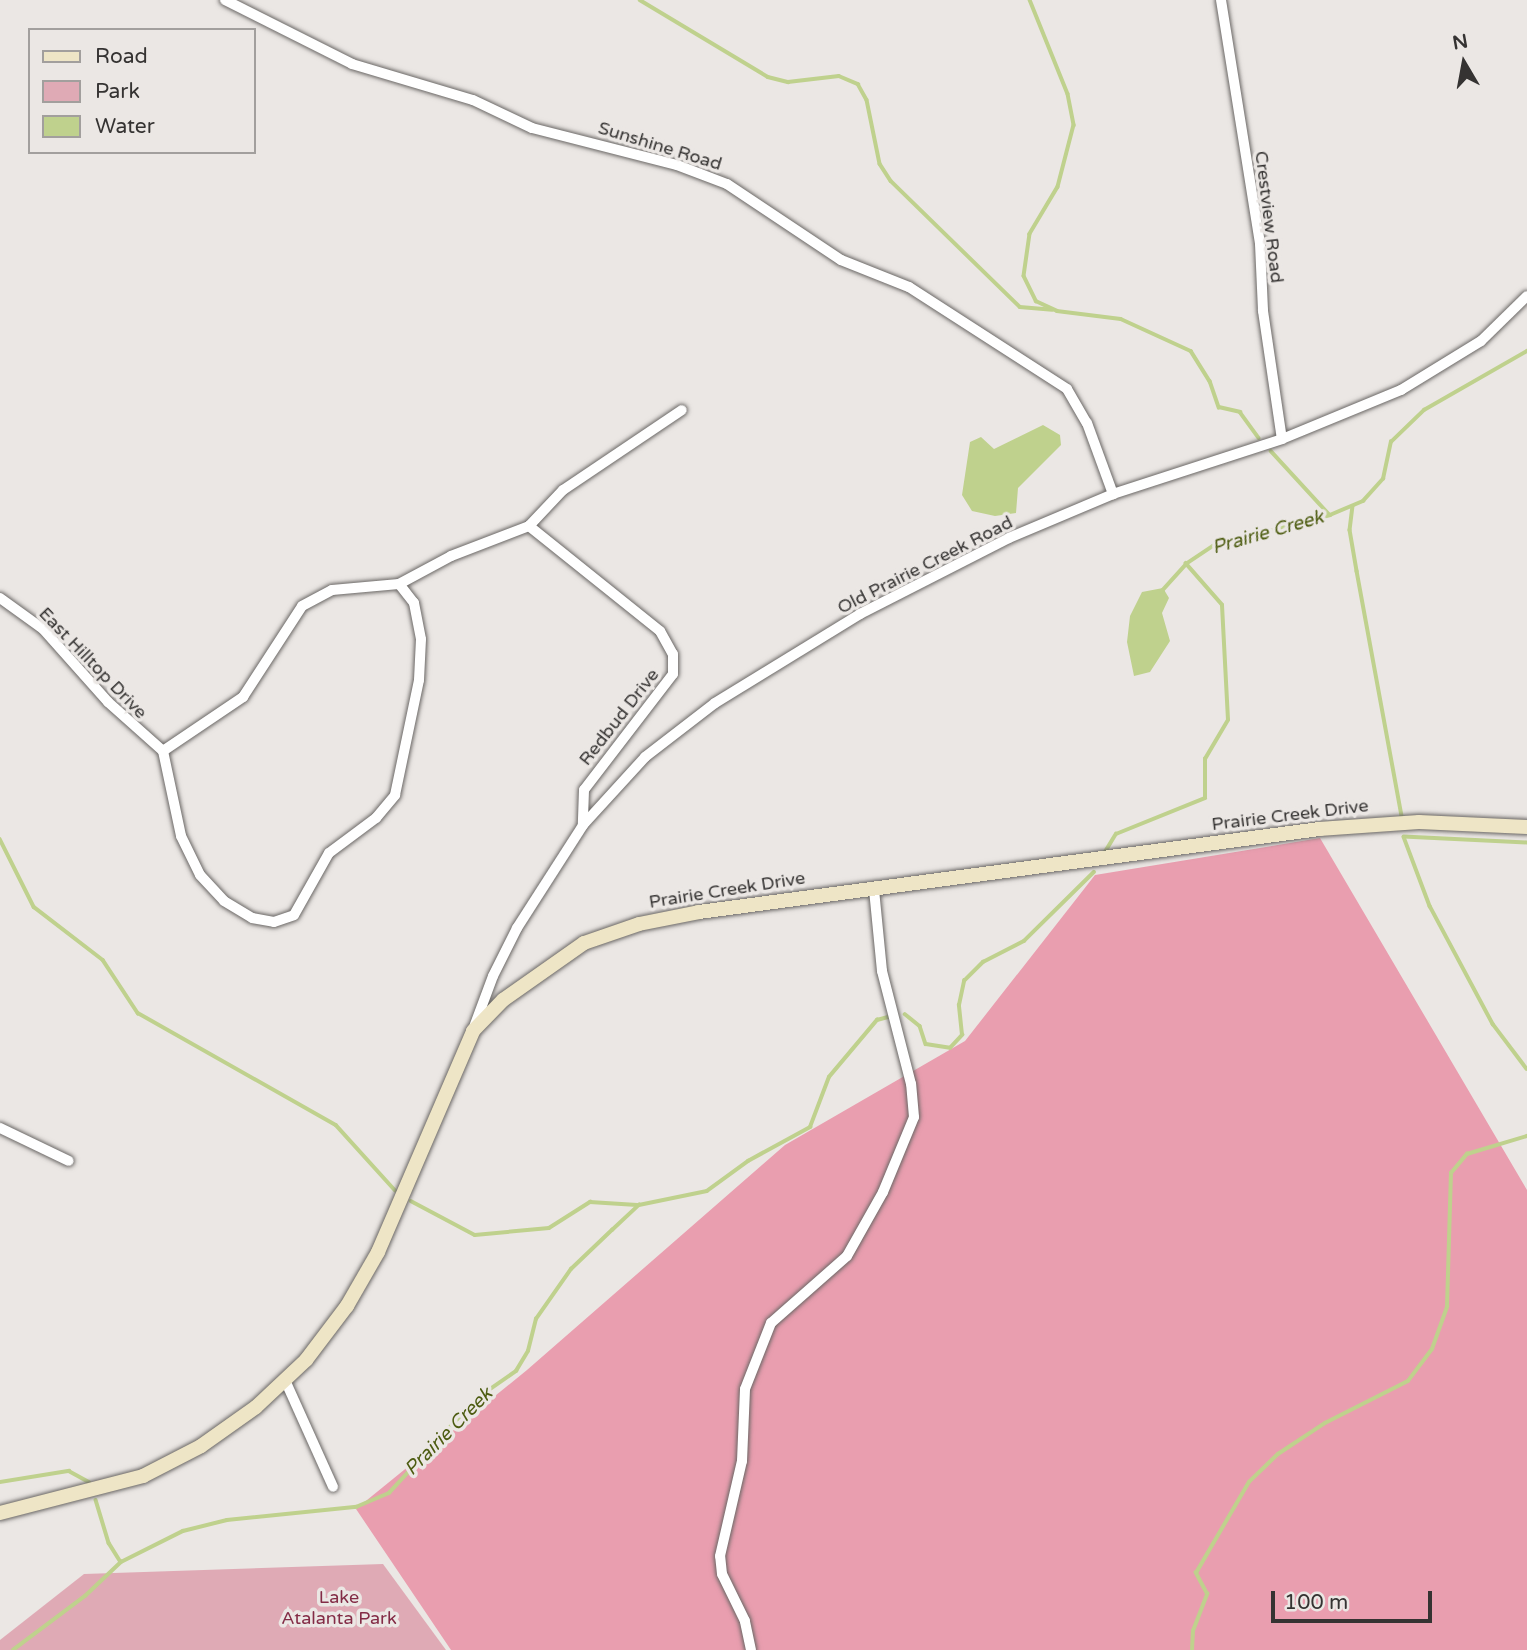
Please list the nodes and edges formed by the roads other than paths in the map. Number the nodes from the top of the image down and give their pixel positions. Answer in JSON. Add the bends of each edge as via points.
{"nodes":[{"id":1,"x":225,"y":0,"type":"edge"},
{"id":2,"x":1221,"y":0,"type":"edge"},
{"id":3,"x":1527,"y":296,"type":"edge"},
{"id":4,"x":682,"y":410,"type":"dead end"},
{"id":5,"x":1282,"y":439,"type":"junction"},
{"id":6,"x":1113,"y":494,"type":"junction"},
{"id":7,"x":529,"y":526,"type":"junction"},
{"id":8,"x":399,"y":584,"type":"junction"},
{"id":9,"x":0,"y":598,"type":"edge"},
{"id":10,"x":163,"y":751,"type":"junction"},
{"id":11,"x":583,"y":825,"type":"junction"},
{"id":12,"x":1527,"y":827,"type":"edge"},
{"id":13,"x":874,"y":889,"type":"junction"},
{"id":14,"x":473,"y":1031,"type":"junction"},
{"id":15,"x":0,"y":1128,"type":"edge"},
{"id":16,"x":69,"y":1161,"type":"dead end"},
{"id":17,"x":285,"y":1380,"type":"junction"},
{"id":18,"x":333,"y":1487,"type":"dead end"},
{"id":19,"x":0,"y":1513,"type":"edge"},
{"id":20,"x":751,"y":1650,"type":"edge"}],
"edges":[{"from":1,"to":6,"type":"street","name":"Sunshine Road","via":[[352,64],[473,100],[532,128],[677,165],[727,184],[841,260],[909,286],[1067,389],[1087,423]]},
{"from":2,"to":5,"type":"street","name":"Crestview Road","via":[[1260,244],[1263,311]]},
{"from":3,"to":5,"type":"street","name":"Old Prairie Creek Road","via":[[1447,366],[1353,413]]},
{"from":4,"to":7,"type":"street","via":[[563,490]]},
{"from":5,"to":6,"type":"street","name":"Old Prairie Creek Road"},
{"from":6,"to":11,"type":"street","name":"Old Prairie Creek Road","via":[[1009,538],[860,614],[715,703],[645,757]]},
{"from":7,"to":8,"type":"street","via":[[451,556]]},
{"from":7,"to":11,"type":"street","name":"Redbud Drive","via":[[660,631],[673,654],[674,674],[584,789]]},
{"from":8,"to":10,"type":"street","via":[[332,590],[302,606],[243,697]]},
{"from":8,"to":10,"type":"street","via":[[414,603],[421,639],[419,680],[395,795],[376,818],[329,853],[294,915],[274,922],[252,919],[224,901],[200,875],[178,826]]},
{"from":9,"to":10,"type":"street","name":"East Hilltop Drive","via":[[43,629],[108,702]]},
{"from":11,"to":14,"type":"street","name":"Old Prairie Creek Road","via":[[517,928]]},
{"from":12,"to":13,"type":"main road","name":"Prairie Creek Drive","via":[[1430,822],[1344,826]]},
{"from":13,"to":14,"type":"main road","name":"Prairie Creek Drive","via":[[639,923],[584,943],[503,1000]]},
{"from":13,"to":20,"type":"street","via":[[882,971],[911,1084],[914,1117],[883,1192],[847,1256],[771,1323],[745,1389],[742,1461],[720,1556],[722,1574],[745,1621]]},
{"from":14,"to":17,"type":"main road","name":"Prairie Creek Drive","via":[[378,1252],[346,1306]]},
{"from":15,"to":16,"type":"street"},
{"from":17,"to":18,"type":"street"},
{"from":17,"to":19,"type":"main road","name":"Prairie Creek Drive","via":[[201,1446],[143,1476],[59,1502]]}]}
